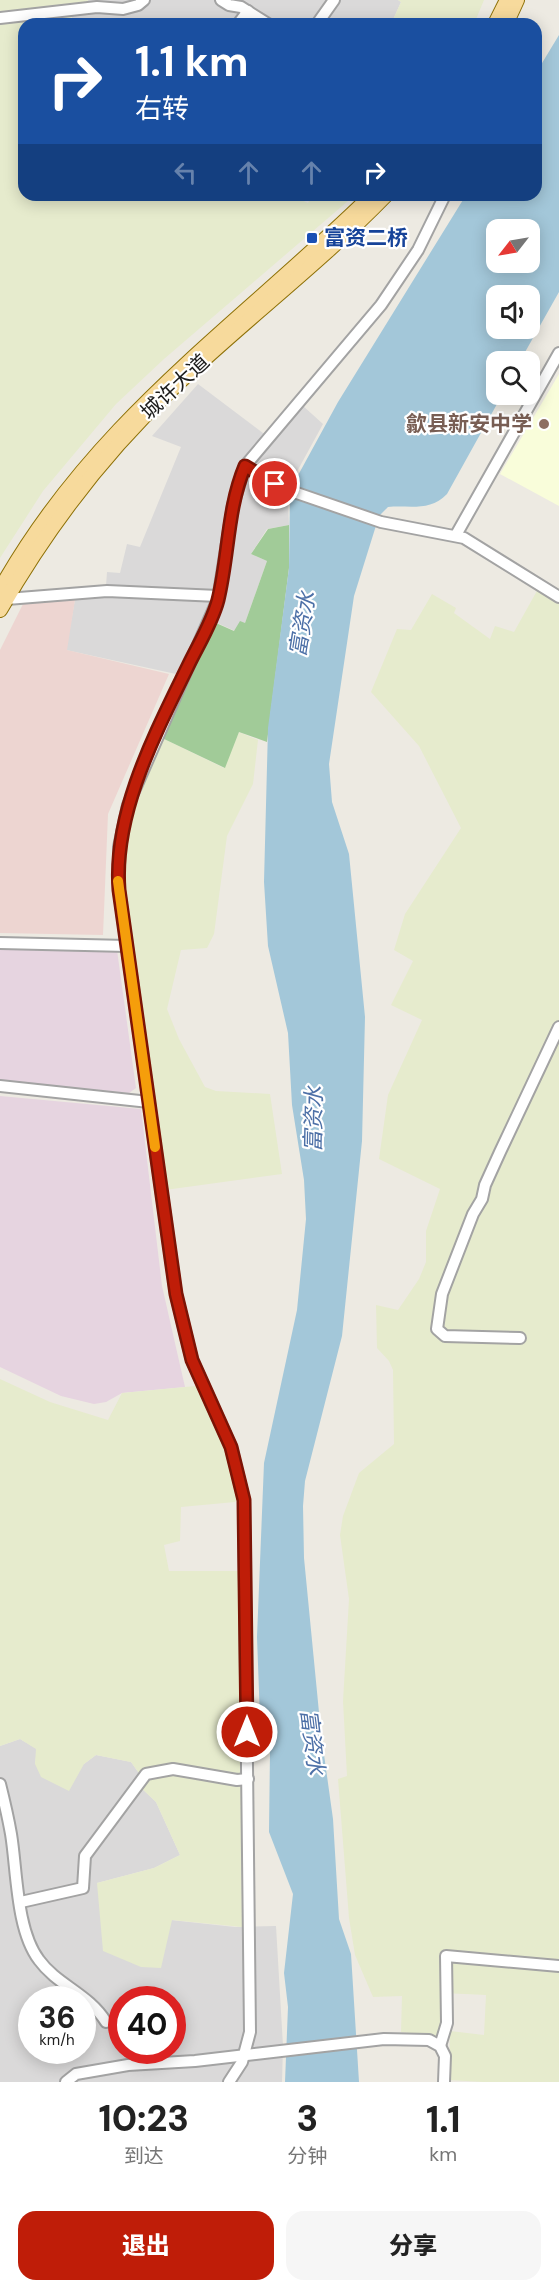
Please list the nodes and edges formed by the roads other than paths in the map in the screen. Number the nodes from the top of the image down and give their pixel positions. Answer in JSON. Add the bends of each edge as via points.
{"nodes":[{"id":1,"x":144,"y":0,"type":"edge"},
{"id":2,"x":221,"y":0,"type":"edge"},
{"id":3,"x":334,"y":0,"type":"edge"},
{"id":4,"x":507,"y":0,"type":"edge"},
{"id":5,"x":517,"y":0,"type":"edge"},
{"id":6,"x":245,"y":6,"type":"edge"},
{"id":7,"x":0,"y":18,"type":"edge"},
{"id":8,"x":260,"y":18,"type":"edge"},
{"id":9,"x":321,"y":18,"type":"edge"},
{"id":10,"x":498,"y":18,"type":"edge"},
{"id":11,"x":509,"y":18,"type":"edge"},
{"id":12,"x":365,"y":201,"type":"edge"},
{"id":13,"x":379,"y":201,"type":"edge"},
{"id":14,"x":442,"y":201,"type":"edge"},
{"id":15,"x":559,"y":353,"type":"edge"},
{"id":16,"x":245,"y":466,"type":"junction"},
{"id":17,"x":456,"y":535,"type":"junction"},
{"id":18,"x":218,"y":596,"type":"junction"},
{"id":19,"x":559,"y":597,"type":"edge"},
{"id":20,"x":2,"y":600,"type":"edge"},
{"id":21,"x":0,"y":943,"type":"edge"},
{"id":22,"x":127,"y":946,"type":"junction"},
{"id":23,"x":559,"y":1027,"type":"edge"},
{"id":24,"x":0,"y":1086,"type":"edge"},
{"id":25,"x":149,"y":1102,"type":"junction"},
{"id":26,"x":520,"y":1338,"type":"dead end"},
{"id":27,"x":248,"y":1779,"type":"junction"},
{"id":28,"x":0,"y":1784,"type":"edge"},
{"id":29,"x":21,"y":1902,"type":"junction"},
{"id":30,"x":559,"y":1966,"type":"edge"},
{"id":31,"x":106,"y":2022,"type":"dead end"},
{"id":32,"x":440,"y":2046,"type":"junction"},
{"id":33,"x":244,"y":2055,"type":"junction"},
{"id":34,"x":66,"y":2082,"type":"edge"},
{"id":35,"x":229,"y":2082,"type":"edge"},
{"id":36,"x":444,"y":2082,"type":"edge"}],
"edges":[{"from":1,"to":7,"type":"street","via":[[123,9],[97,7]]},
{"from":2,"to":6,"type":"street","via":[[229,6]]},
{"from":3,"to":9,"type":"street"},
{"from":4,"to":10,"type":"main road"},
{"from":5,"to":11,"type":"main road"},
{"from":6,"to":8,"type":"street"},
{"from":12,"to":20,"type":"main road","name":"城许大道","via":[[118,429],[63,494]]},
{"from":13,"to":20,"type":"main road","name":"城许大道","via":[[196,366],[125,436],[65,509]]},
{"from":14,"to":16,"type":"street","via":[[418,250],[381,305]]},
{"from":15,"to":17,"type":"street"},
{"from":16,"to":17,"type":"street","via":[[288,490],[381,522]]},
{"from":16,"to":18,"type":"street","via":[[233,505]]},
{"from":17,"to":19,"type":"street","via":[[489,551]]},
{"from":18,"to":20,"type":"street","via":[[107,591]]},
{"from":18,"to":22,"type":"street","via":[[123,822],[118,875]]},
{"from":21,"to":22,"type":"street"},
{"from":22,"to":25,"type":"street"},
{"from":23,"to":26,"type":"street","via":[[473,1214],[442,1294],[437,1324],[440,1333],[452,1337]]},
{"from":24,"to":25,"type":"street"},
{"from":25,"to":27,"type":"street","via":[[182,1320],[196,1373],[231,1447],[244,1500]]},
{"from":27,"to":29,"type":"street","via":[[173,1769],[146,1774],[85,1856],[83,1888]]},
{"from":27,"to":33,"type":"street","via":[[250,2032]]},
{"from":28,"to":29,"type":"street"},
{"from":29,"to":31,"type":"street","via":[[26,1933],[35,1954],[51,1973],[86,1998]]},
{"from":30,"to":32,"type":"street","via":[[446,1956],[447,2023]]},
{"from":32,"to":33,"type":"street","via":[[429,2040],[384,2039]]},
{"from":32,"to":36,"type":"street","via":[[446,2056]]},
{"from":33,"to":34,"type":"street","via":[[128,2065],[76,2074]]},
{"from":33,"to":35,"type":"street"}]}
